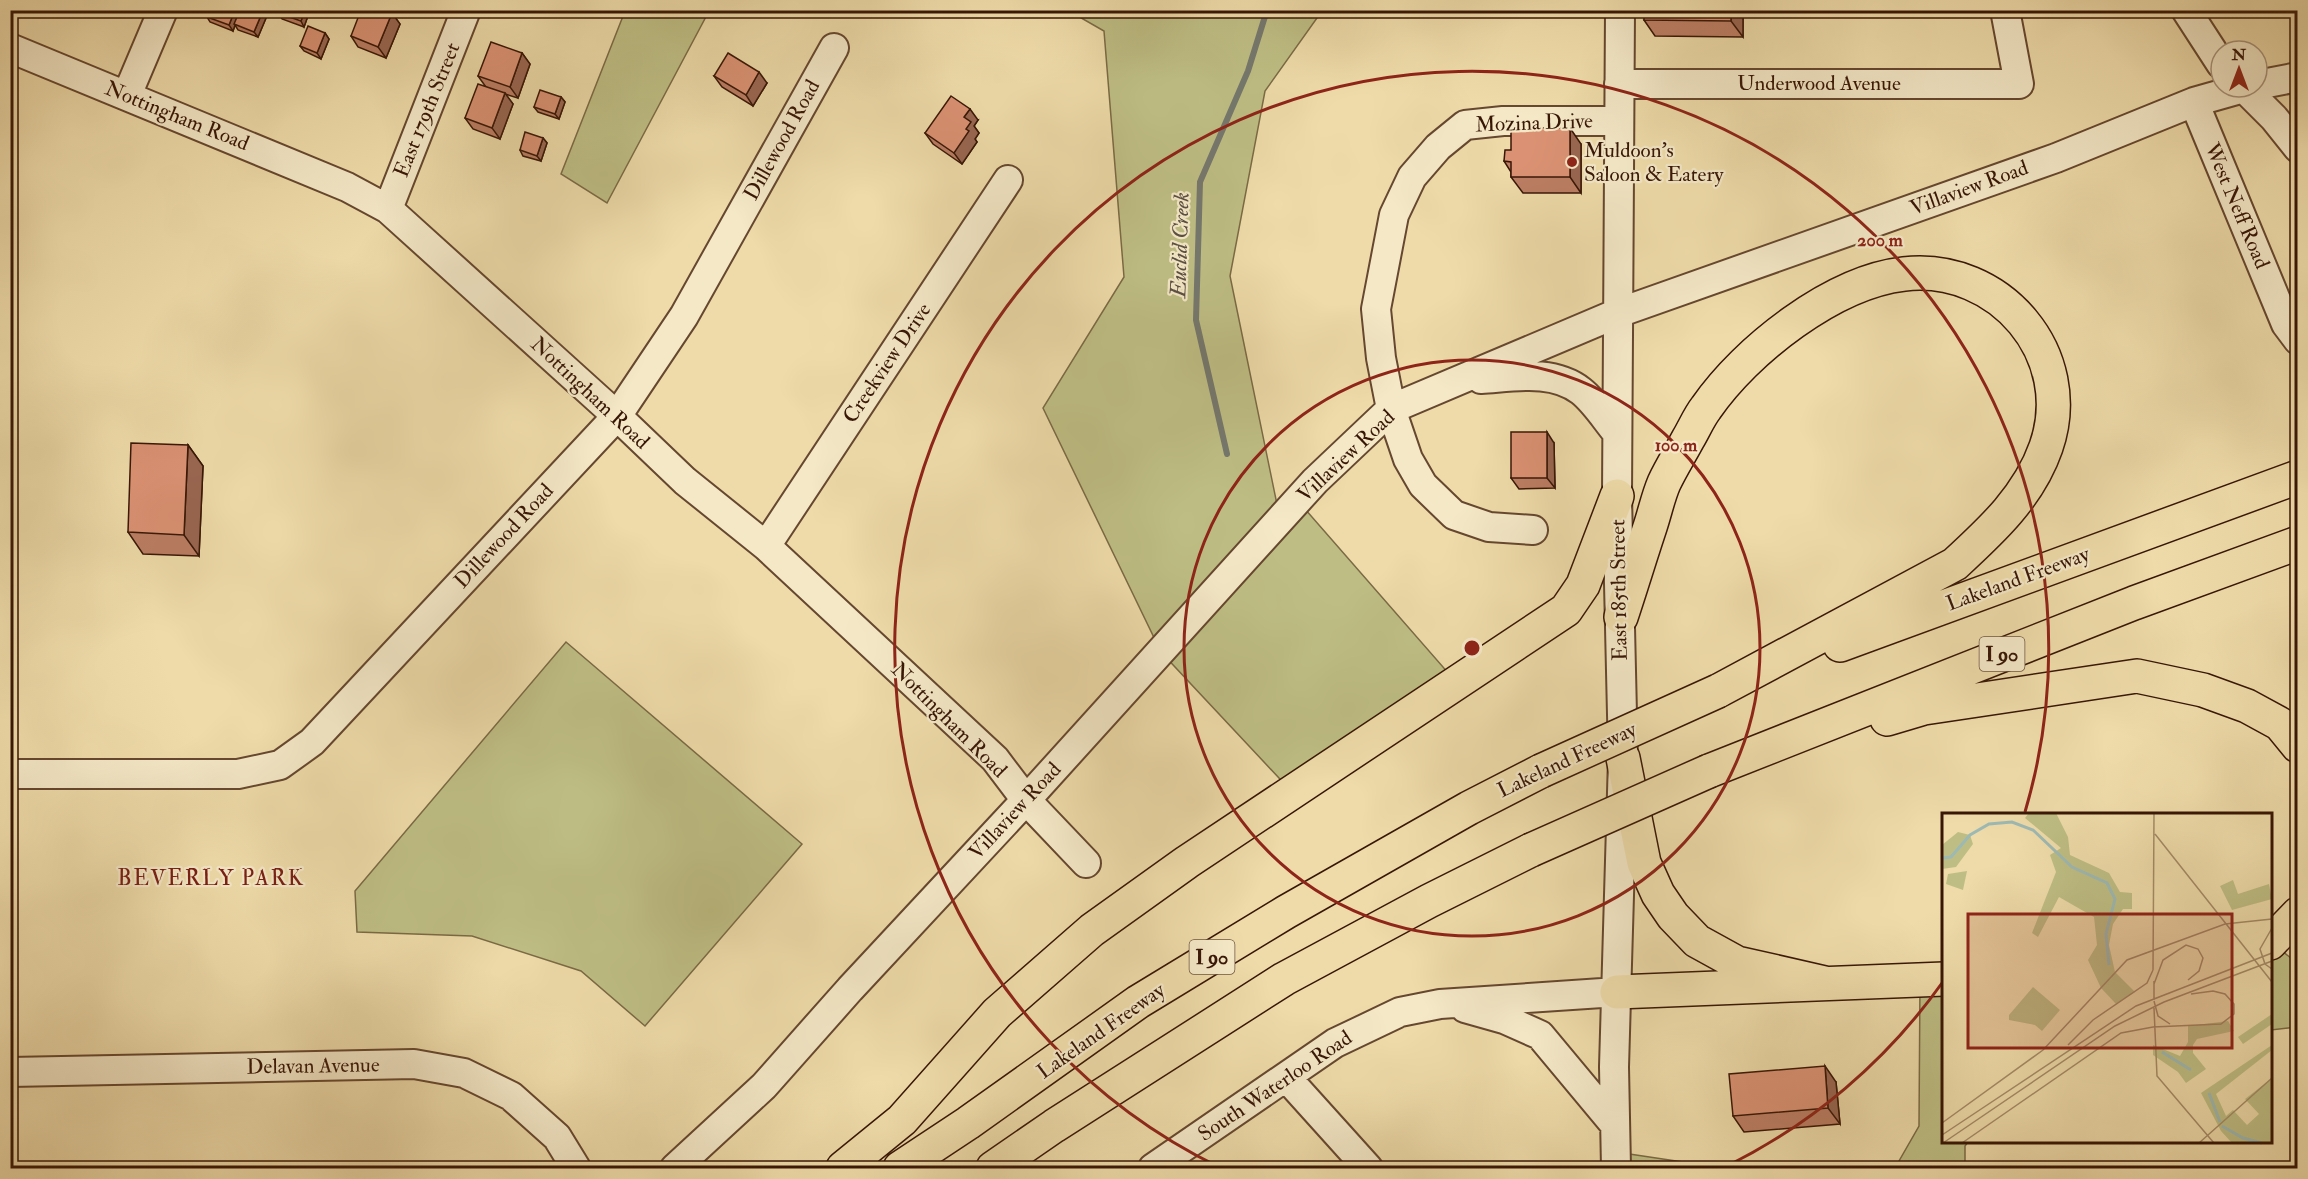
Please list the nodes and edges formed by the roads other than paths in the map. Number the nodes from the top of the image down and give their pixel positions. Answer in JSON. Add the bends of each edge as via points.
{"nodes":[{"id":1,"x":163,"y":10,"type":"edge"},
{"id":2,"x":466,"y":10,"type":"edge"},
{"id":3,"x":1620,"y":10,"type":"edge"},
{"id":4,"x":2005,"y":10,"type":"edge"},
{"id":5,"x":2186,"y":10,"type":"edge"},
{"id":6,"x":2209,"y":45,"type":"edge"},
{"id":7,"x":10,"y":48,"type":"edge"},
{"id":8,"x":834,"y":48,"type":"dead end"},
{"id":9,"x":2298,"y":77,"type":"edge"},
{"id":10,"x":2269,"y":83,"type":"edge"},
{"id":11,"x":1619,"y":84,"type":"junction"},
{"id":12,"x":127,"y":95,"type":"junction"},
{"id":13,"x":2209,"y":98,"type":"edge"},
{"id":14,"x":2256,"y":99,"type":"edge"},
{"id":15,"x":2194,"y":102,"type":"junction"},
{"id":16,"x":1619,"y":121,"type":"junction"},
{"id":17,"x":2298,"y":148,"type":"edge"},
{"id":18,"x":1008,"y":180,"type":"dead end"},
{"id":19,"x":388,"y":209,"type":"junction"},
{"id":20,"x":1618,"y":313,"type":"junction"},
{"id":21,"x":2298,"y":340,"type":"edge"},
{"id":22,"x":1461,"y":380,"type":"junction"},
{"id":23,"x":1391,"y":409,"type":"junction"},
{"id":24,"x":616,"y":416,"type":"junction"},
{"id":25,"x":1617,"y":433,"type":"junction"},
{"id":26,"x":2298,"y":477,"type":"edge"},
{"id":27,"x":1617,"y":496,"type":"junction"},
{"id":28,"x":1533,"y":530,"type":"dead end"},
{"id":29,"x":2298,"y":543,"type":"edge"},
{"id":30,"x":766,"y":546,"type":"junction"},
{"id":31,"x":1621,"y":617,"type":"junction"},
{"id":32,"x":1718,"y":691,"type":"junction"},
{"id":33,"x":2298,"y":746,"type":"edge"},
{"id":34,"x":1623,"y":758,"type":"junction"},
{"id":35,"x":1709,"y":771,"type":"junction"},
{"id":36,"x":10,"y":774,"type":"edge"},
{"id":37,"x":1026,"y":800,"type":"junction"},
{"id":38,"x":1086,"y":863,"type":"dead end"},
{"id":39,"x":2298,"y":914,"type":"edge"},
{"id":40,"x":2272,"y":942,"type":"edge"},
{"id":41,"x":1942,"y":979,"type":"edge"},
{"id":42,"x":1825,"y":983,"type":"junction"},
{"id":43,"x":1617,"y":992,"type":"junction"},
{"id":44,"x":1440,"y":1004,"type":"junction"},
{"id":45,"x":10,"y":1072,"type":"edge"},
{"id":46,"x":1286,"y":1077,"type":"junction"},
{"id":47,"x":1615,"y":1125,"type":"junction"},
{"id":48,"x":576,"y":1168,"type":"edge"},
{"id":49,"x":675,"y":1168,"type":"edge"},
{"id":50,"x":843,"y":1168,"type":"edge"},
{"id":51,"x":900,"y":1168,"type":"edge"},
{"id":52,"x":993,"y":1168,"type":"edge"},
{"id":53,"x":1153,"y":1168,"type":"edge"},
{"id":54,"x":1368,"y":1168,"type":"edge"},
{"id":55,"x":1616,"y":1168,"type":"edge"}],
"edges":[{"from":1,"to":12,"type":"street"},
{"from":2,"to":19,"type":"street","name":"East 179th Street"},
{"from":3,"to":11,"type":"street","name":"East 185th Street"},
{"from":4,"to":11,"type":"street","name":"Underwood Avenue","via":[[2019,84]]},
{"from":5,"to":6,"type":"street"},
{"from":7,"to":12,"type":"street","name":"Nottingham Road"},
{"from":8,"to":24,"type":"street","name":"Dillewood Road","via":[[684,316]]},
{"from":9,"to":10,"type":"street"},
{"from":11,"to":16,"type":"street","name":"East 185th Street"},
{"from":12,"to":19,"type":"street","name":"Nottingham Road","via":[[347,187]]},
{"from":13,"to":15,"type":"street","name":"Villaview Road"},
{"from":14,"to":17,"type":"street"},
{"from":15,"to":20,"type":"street","name":"Villaview Road","via":[[2056,158]]},
{"from":15,"to":21,"type":"street","name":"West Neff Road","via":[[2286,324]]},
{"from":16,"to":20,"type":"street","name":"East 185th Street"},
{"from":16,"to":23,"type":"street","name":"Mozina Drive","via":[[1503,121],[1465,125],[1438,147],[1412,177],[1394,215],[1376,309]]},
{"from":18,"to":30,"type":"street","name":"Creekview Drive"},
{"from":19,"to":24,"type":"street","name":"Nottingham Road"},
{"from":20,"to":22,"type":"street","name":"Villaview Road"},
{"from":20,"to":25,"type":"street","name":"East 185th Street"},
{"from":22,"to":23,"type":"street","name":"Villaview Road"},
{"from":22,"to":25,"type":"street","via":[[1538,376],[1563,380],[1581,391]]},
{"from":23,"to":28,"type":"street","name":"Mozina Drive","via":[[1408,459],[1423,485],[1454,515],[1489,527]]},
{"from":23,"to":37,"type":"street","name":"Villaview Road","via":[[1315,481]]},
{"from":24,"to":30,"type":"street","name":"Nottingham Road","via":[[685,481]]},
{"from":24,"to":36,"type":"street","name":"Dillewood Road","via":[[312,742],[280,765],[238,774]]},
{"from":25,"to":27,"type":"street","name":"East 185th Street"},
{"from":26,"to":32,"type":"highway","name":"Lakeland Freeway","number":"I 90"},
{"from":27,"to":31,"type":"street","name":"East 185th Street"},
{"from":27,"to":50,"type":"highway","via":[[1583,585],[1566,610],[1187,862],[1092,930],[997,1013],[902,1120]]},
{"from":29,"to":35,"type":"highway","number":"I 90","via":[[2134,603]]},
{"from":30,"to":37,"type":"street","name":"Nottingham Road","via":[[995,759]]},
{"from":31,"to":32,"type":"highway","via":[[1664,484],[1706,408],[1754,352],[1810,311],[1860,284],[1905,274],[1943,274],[1979,287],[2010,306],[2031,331],[2048,362],[2054,393],[2046,447],[2019,499],[1955,564]]},
{"from":31,"to":34,"type":"street","name":"East 185th Street"},
{"from":32,"to":51,"type":"highway","name":"Lakeland Freeway","number":"I 90","bridge":true,"via":[[1541,771],[1287,912],[1138,1002]]},
{"from":33,"to":35,"type":"highway","via":[[2280,724],[2247,706],[2203,690],[2137,676],[1924,708]]},
{"from":34,"to":42,"type":"highway","via":[[1644,863],[1673,916],[1697,941],[1737,963]]},
{"from":34,"to":43,"type":"street","name":"East 185th Street"},
{"from":35,"to":52,"type":"highway","number":"I 90","bridge":true,"via":[[1531,850],[1284,979]]},
{"from":37,"to":38,"type":"street","name":"Nottingham Road"},
{"from":37,"to":49,"type":"street","name":"Villaview Road","via":[[764,1086]]},
{"from":39,"to":40,"type":"highway"},
{"from":41,"to":42,"type":"highway"},
{"from":42,"to":43,"type":"highway"},
{"from":43,"to":44,"type":"street","name":"South Waterloo Road"},
{"from":43,"to":47,"type":"street","name":"East 185th Street"},
{"from":44,"to":46,"type":"street","name":"South Waterloo Road","via":[[1400,1012],[1366,1027]]},
{"from":44,"to":47,"type":"street","via":[[1483,1011],[1540,1035]]},
{"from":45,"to":48,"type":"street","name":"Delavan Avenue","via":[[414,1064],[464,1072],[511,1096],[557,1137]]},
{"from":46,"to":53,"type":"street","name":"South Waterloo Road"},
{"from":46,"to":54,"type":"street"},
{"from":47,"to":55,"type":"street","name":"East 185th Street"}]}
